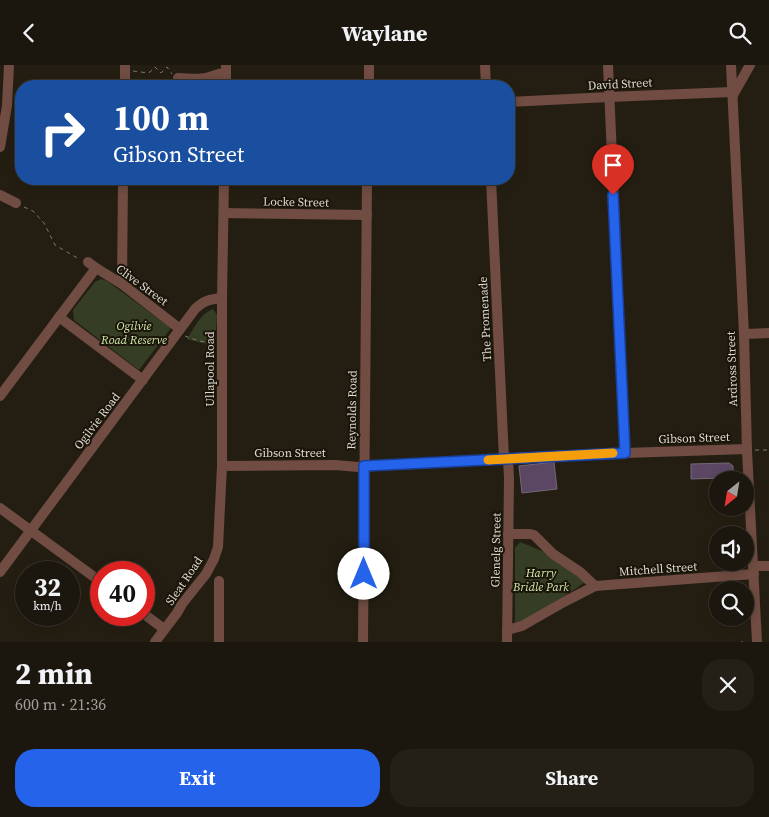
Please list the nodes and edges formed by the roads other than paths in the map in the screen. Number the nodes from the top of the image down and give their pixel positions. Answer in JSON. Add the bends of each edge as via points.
{"nodes":[{"id":1,"x":9,"y":65,"type":"edge"},
{"id":2,"x":369,"y":65,"type":"edge"},
{"id":3,"x":485,"y":65,"type":"edge"},
{"id":4,"x":608,"y":65,"type":"edge"},
{"id":5,"x":731,"y":65,"type":"edge"},
{"id":6,"x":750,"y":65,"type":"edge"},
{"id":7,"x":125,"y":66,"type":"dead end"},
{"id":8,"x":226,"y":69,"type":"edge"},
{"id":9,"x":178,"y":78,"type":"dead end"},
{"id":10,"x":124,"y":80,"type":"edge"},
{"id":11,"x":368,"y":80,"type":"edge"},
{"id":12,"x":486,"y":80,"type":"edge"},
{"id":13,"x":733,"y":94,"type":"junction"},
{"id":14,"x":609,"y":97,"type":"junction"},
{"id":15,"x":515,"y":102,"type":"edge"},
{"id":16,"x":0,"y":147,"type":"edge"},
{"id":17,"x":123,"y":185,"type":"edge"},
{"id":18,"x":224,"y":185,"type":"edge"},
{"id":19,"x":367,"y":185,"type":"edge"},
{"id":20,"x":491,"y":185,"type":"edge"},
{"id":21,"x":0,"y":195,"type":"edge"},
{"id":22,"x":16,"y":203,"type":"road end"},
{"id":23,"x":224,"y":213,"type":"junction"},
{"id":24,"x":367,"y":215,"type":"junction"},
{"id":25,"x":122,"y":284,"type":"junction"},
{"id":26,"x":222,"y":298,"type":"junction"},
{"id":27,"x":59,"y":317,"type":"junction"},
{"id":28,"x":182,"y":332,"type":"junction"},
{"id":29,"x":769,"y":333,"type":"edge"},
{"id":30,"x":744,"y":335,"type":"junction"},
{"id":31,"x":143,"y":380,"type":"junction"},
{"id":32,"x":0,"y":396,"type":"edge"},
{"id":33,"x":747,"y":450,"type":"junction"},
{"id":34,"x":625,"y":453,"type":"junction"},
{"id":35,"x":506,"y":459,"type":"junction"},
{"id":36,"x":222,"y":465,"type":"junction"},
{"id":37,"x":364,"y":466,"type":"junction"},
{"id":38,"x":0,"y":508,"type":"edge"},
{"id":39,"x":751,"y":526,"type":"edge"},
{"id":40,"x":31,"y":531,"type":"junction"},
{"id":41,"x":508,"y":534,"type":"junction"},
{"id":42,"x":214,"y":559,"type":"joint"},
{"id":43,"x":769,"y":566,"type":"edge"},
{"id":44,"x":754,"y":570,"type":"edge"},
{"id":45,"x":743,"y":571,"type":"edge"},
{"id":46,"x":753,"y":571,"type":"edge"},
{"id":47,"x":0,"y":572,"type":"edge"},
{"id":48,"x":90,"y":575,"type":"edge"},
{"id":49,"x":219,"y":581,"type":"dead end"},
{"id":50,"x":595,"y":586,"type":"junction"},
{"id":51,"x":155,"y":622,"type":"edge"},
{"id":52,"x":164,"y":629,"type":"junction"},
{"id":53,"x":507,"y":629,"type":"junction"},
{"id":54,"x":155,"y":642,"type":"edge"},
{"id":55,"x":219,"y":642,"type":"edge"},
{"id":56,"x":363,"y":642,"type":"edge"},
{"id":57,"x":507,"y":642,"type":"edge"},
{"id":58,"x":757,"y":642,"type":"edge"}],
"edges":[{"from":1,"to":16,"type":"street"},
{"from":2,"to":11,"type":"street"},
{"from":3,"to":12,"type":"street"},
{"from":4,"to":14,"type":"street"},
{"from":5,"to":13,"type":"street","name":"Ardross Street"},
{"from":6,"to":13,"type":"street"},
{"from":7,"to":10,"type":"street"},
{"from":8,"to":9,"type":"street","via":[[208,78]]},
{"from":13,"to":14,"type":"street","name":"David Street"},
{"from":13,"to":30,"type":"street","name":"Ardross Street"},
{"from":14,"to":15,"type":"street","name":"David Street"},
{"from":14,"to":34,"type":"street"},
{"from":17,"to":25,"type":"street"},
{"from":18,"to":23,"type":"street","name":"Ullapool Road"},
{"from":19,"to":24,"type":"street","name":"Reynolds Road"},
{"from":20,"to":35,"type":"street","name":"The Promenade"},
{"from":21,"to":22,"type":"street"},
{"from":23,"to":24,"type":"street","name":"Locke Street"},
{"from":23,"to":26,"type":"street","name":"Ullapool Road"},
{"from":24,"to":37,"type":"street","name":"Reynolds Road"},
{"from":25,"to":27,"type":"street","name":"Clive Street","via":[[92,265]]},
{"from":25,"to":28,"type":"street","name":"Clive Street"},
{"from":26,"to":28,"type":"street","name":"Ogilvie Road","via":[[208,299],[200,305]]},
{"from":26,"to":36,"type":"street","name":"Ullapool Road"},
{"from":27,"to":31,"type":"street"},
{"from":27,"to":32,"type":"street"},
{"from":28,"to":31,"type":"street","name":"Ogilvie Road"},
{"from":29,"to":30,"type":"street"},
{"from":30,"to":33,"type":"street","name":"Ardross Street"},
{"from":31,"to":40,"type":"street","name":"Ogilvie Road"},
{"from":33,"to":34,"type":"street","name":"Gibson Street"},
{"from":33,"to":39,"type":"street","name":"Ardross Street"},
{"from":34,"to":35,"type":"street","name":"Gibson Street"},
{"from":35,"to":37,"type":"street","name":"Gibson Street"},
{"from":35,"to":41,"type":"street","name":"Glenelg Street"},
{"from":36,"to":37,"type":"street","name":"Gibson Street"},
{"from":36,"to":42,"type":"street","name":"Ullapool Road","via":[[218,547]]},
{"from":37,"to":56,"type":"street","name":"Reynolds Road"},
{"from":38,"to":40,"type":"street"},
{"from":40,"to":47,"type":"street","name":"Ogilvie Road"},
{"from":40,"to":48,"type":"street"},
{"from":41,"to":50,"type":"street","via":[[534,535]]},
{"from":41,"to":53,"type":"street","name":"Glenelg Street"},
{"from":42,"to":52,"type":"street","name":"Sleat Road"},
{"from":43,"to":44,"type":"street","name":"Mitchell Street"},
{"from":45,"to":50,"type":"street","name":"Mitchell Street"},
{"from":46,"to":58,"type":"street","name":"Ardross Street"},
{"from":49,"to":55,"type":"street"},
{"from":50,"to":53,"type":"street","via":[[522,626]]},
{"from":51,"to":52,"type":"street"},
{"from":52,"to":54,"type":"street","name":"Sleat Road"},
{"from":53,"to":57,"type":"street","name":"Glenelg Street"}]}
